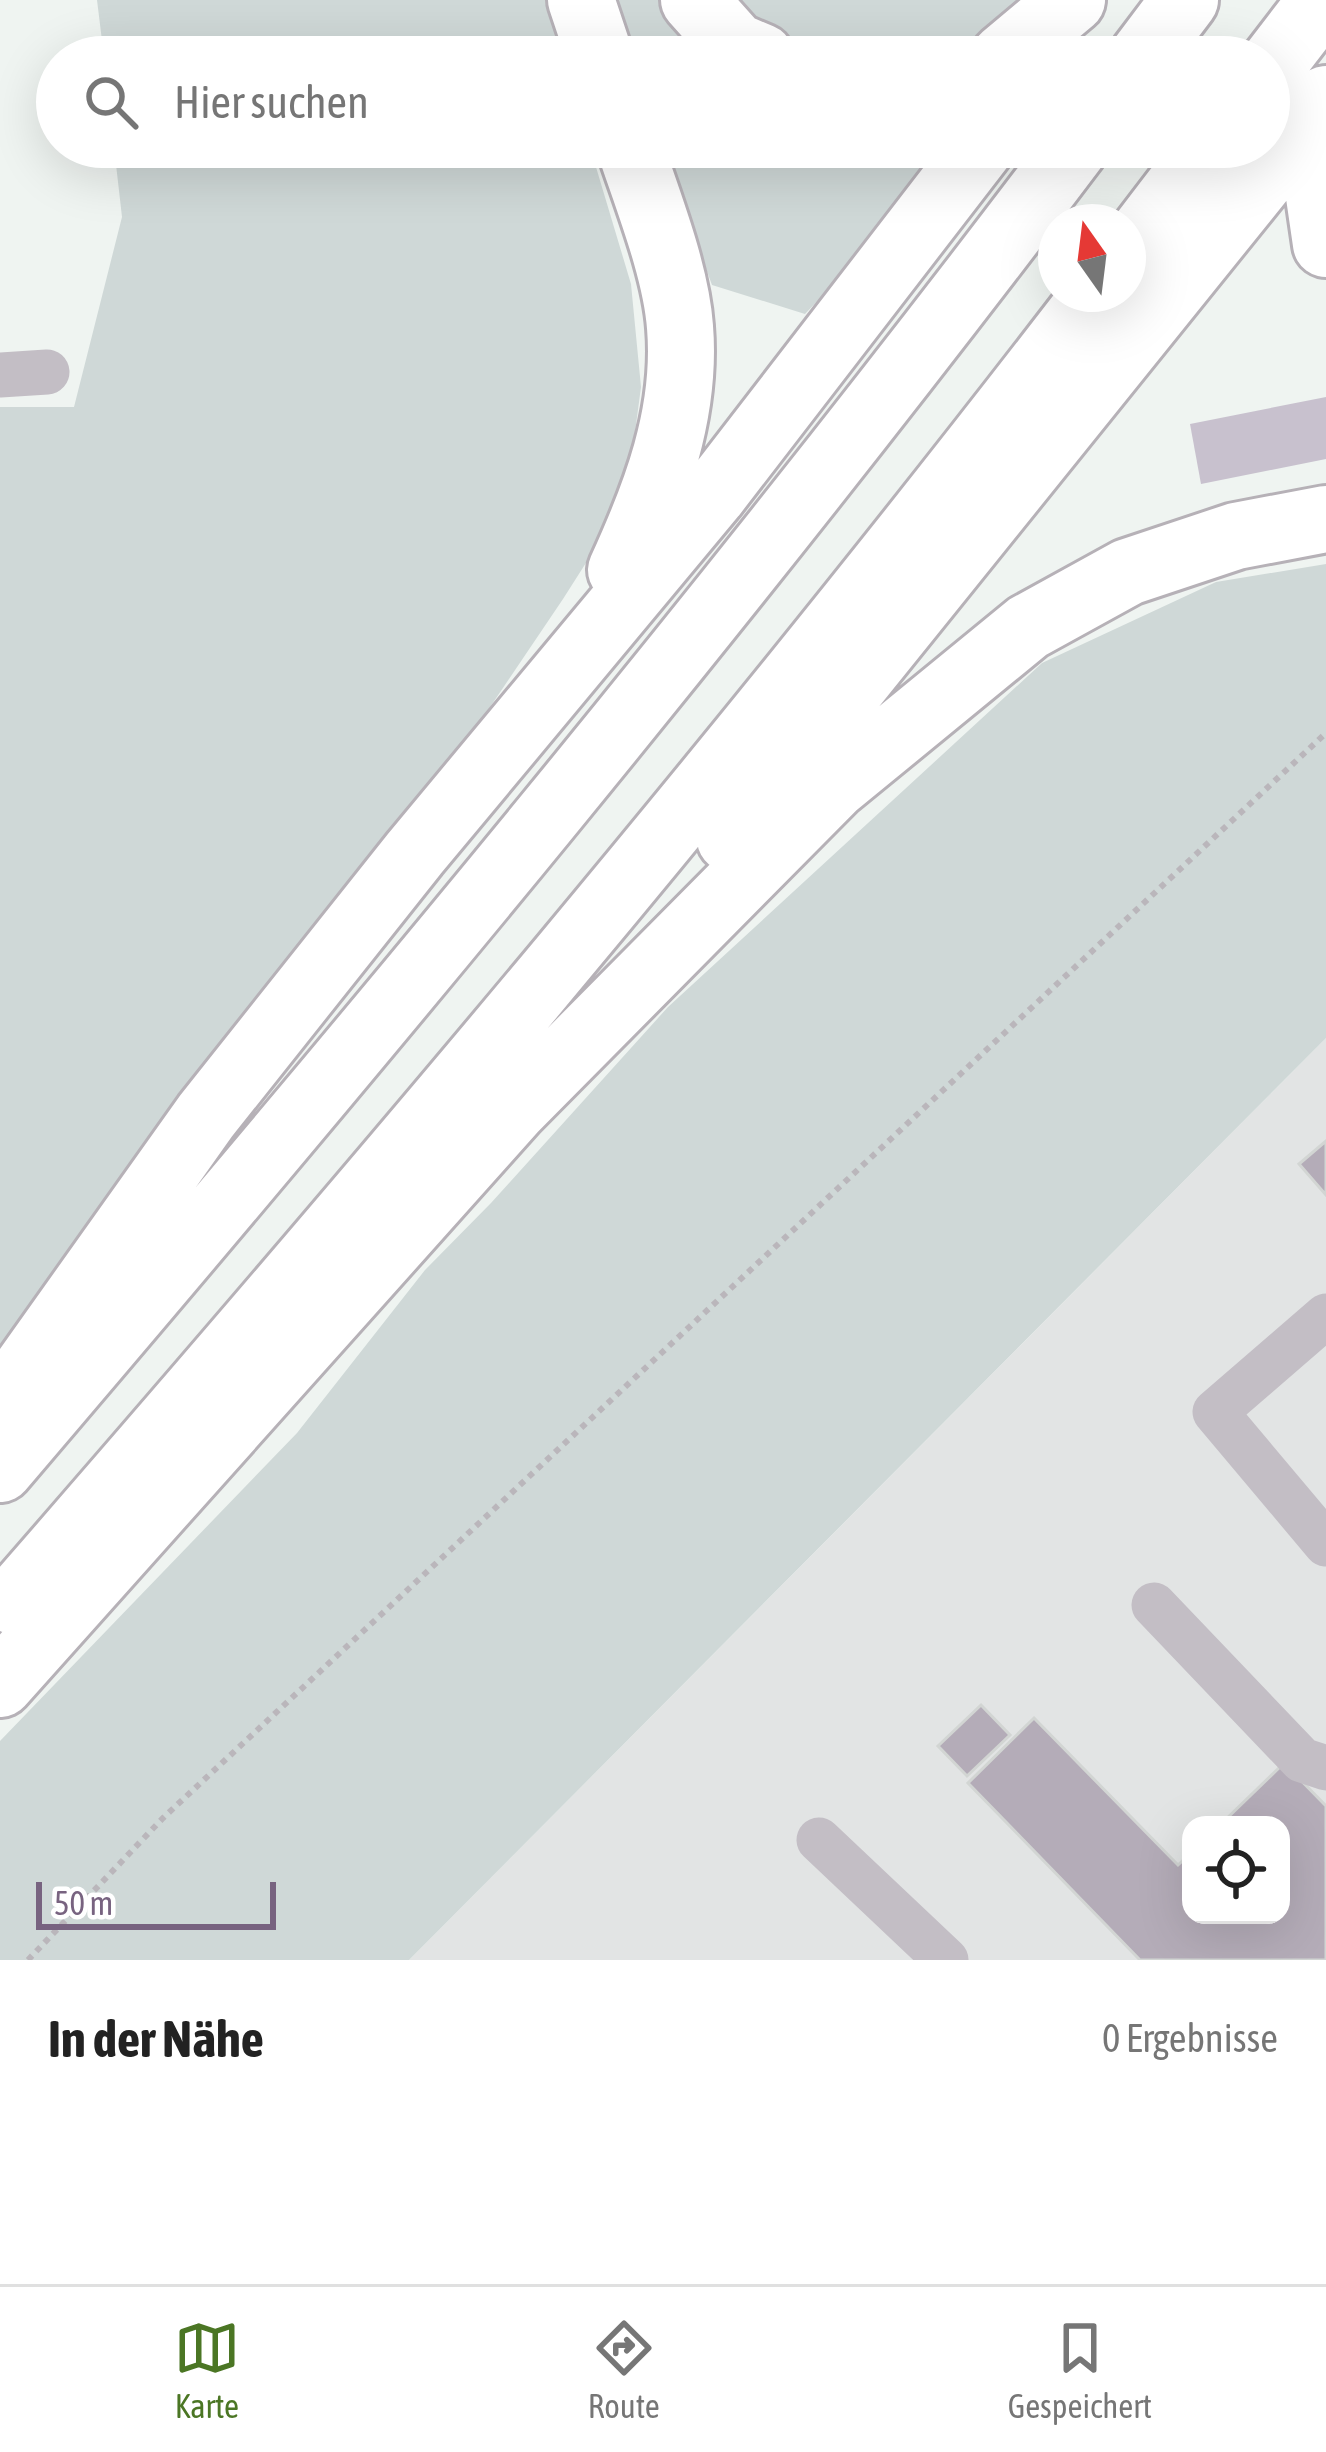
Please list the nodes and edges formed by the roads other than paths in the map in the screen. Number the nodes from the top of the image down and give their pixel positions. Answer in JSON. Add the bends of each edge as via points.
{"nodes":[{"id":1,"x":581,"y":0,"type":"edge"},
{"id":2,"x":694,"y":0,"type":"edge"},
{"id":3,"x":1072,"y":0,"type":"edge"},
{"id":4,"x":1095,"y":0,"type":"edge"},
{"id":5,"x":1186,"y":0,"type":"edge"},
{"id":6,"x":1322,"y":0,"type":"edge"},
{"id":7,"x":593,"y":36,"type":"edge"},
{"id":8,"x":726,"y":36,"type":"edge"},
{"id":9,"x":1029,"y":36,"type":"edge"},
{"id":10,"x":1067,"y":36,"type":"edge"},
{"id":11,"x":1158,"y":36,"type":"edge"},
{"id":12,"x":1290,"y":42,"type":"edge"},
{"id":13,"x":1326,"y":100,"type":"edge"},
{"id":14,"x":1290,"y":144,"type":"edge"},
{"id":15,"x":637,"y":168,"type":"edge"},
{"id":16,"x":965,"y":168,"type":"edge"},
{"id":17,"x":1059,"y":168,"type":"edge"},
{"id":18,"x":1193,"y":168,"type":"edge"},
{"id":19,"x":1270,"y":168,"type":"edge"},
{"id":20,"x":1326,"y":168,"type":"edge"},
{"id":21,"x":1146,"y":229,"type":"edge"},
{"id":22,"x":1326,"y":244,"type":"edge"},
{"id":23,"x":1082,"y":312,"type":"edge"},
{"id":24,"x":47,"y":372,"type":"dead end"},
{"id":25,"x":0,"y":375,"type":"edge"},
{"id":26,"x":1326,"y":519,"type":"edge"},
{"id":27,"x":415,"y":853,"type":"junction"},
{"id":28,"x":514,"y":1109,"type":"junction"},
{"id":29,"x":1326,"y":1316,"type":"edge"},
{"id":30,"x":0,"y":1406,"type":"edge"},
{"id":31,"x":0,"y":1468,"type":"edge"},
{"id":32,"x":1326,"y":1544,"type":"edge"},
{"id":33,"x":1154,"y":1605,"type":"dead end"},
{"id":34,"x":0,"y":1618,"type":"edge"},
{"id":35,"x":0,"y":1684,"type":"edge"},
{"id":36,"x":1326,"y":1768,"type":"edge"},
{"id":37,"x":819,"y":1840,"type":"dead end"},
{"id":38,"x":946,"y":1960,"type":"edge"}],
"edges":[{"from":1,"to":7,"type":"highway"},
{"from":2,"to":8,"type":"highway"},
{"from":3,"to":9,"type":"highway"},
{"from":4,"to":10,"type":"highway"},
{"from":5,"to":11,"type":"highway"},
{"from":6,"to":12,"type":"highway"},
{"from":13,"to":14,"type":"highway"},
{"from":15,"to":27,"type":"highway","via":[[680,327],[675,416],[656,496],[618,578]]},
{"from":16,"to":27,"type":"highway","via":[[712,495]]},
{"from":17,"to":31,"type":"highway","via":[[724,600],[340,1071]]},
{"from":18,"to":21,"type":"highway"},
{"from":19,"to":28,"type":"highway"},
{"from":20,"to":22,"type":"highway","via":[[1319,196]]},
{"from":23,"to":34,"type":"highway","via":[[344,1222]]},
{"from":24,"to":25,"type":"lane"},
{"from":26,"to":28,"type":"highway","via":[[1236,536],[1129,572],[1028,627],[834,786]]},
{"from":27,"to":30,"type":"highway","via":[[206,1116]]},
{"from":28,"to":35,"type":"highway"},
{"from":29,"to":32,"type":"lane","via":[[1215,1412]]},
{"from":33,"to":36,"type":"lane","via":[[1302,1760]]},
{"from":37,"to":38,"type":"lane"}]}
